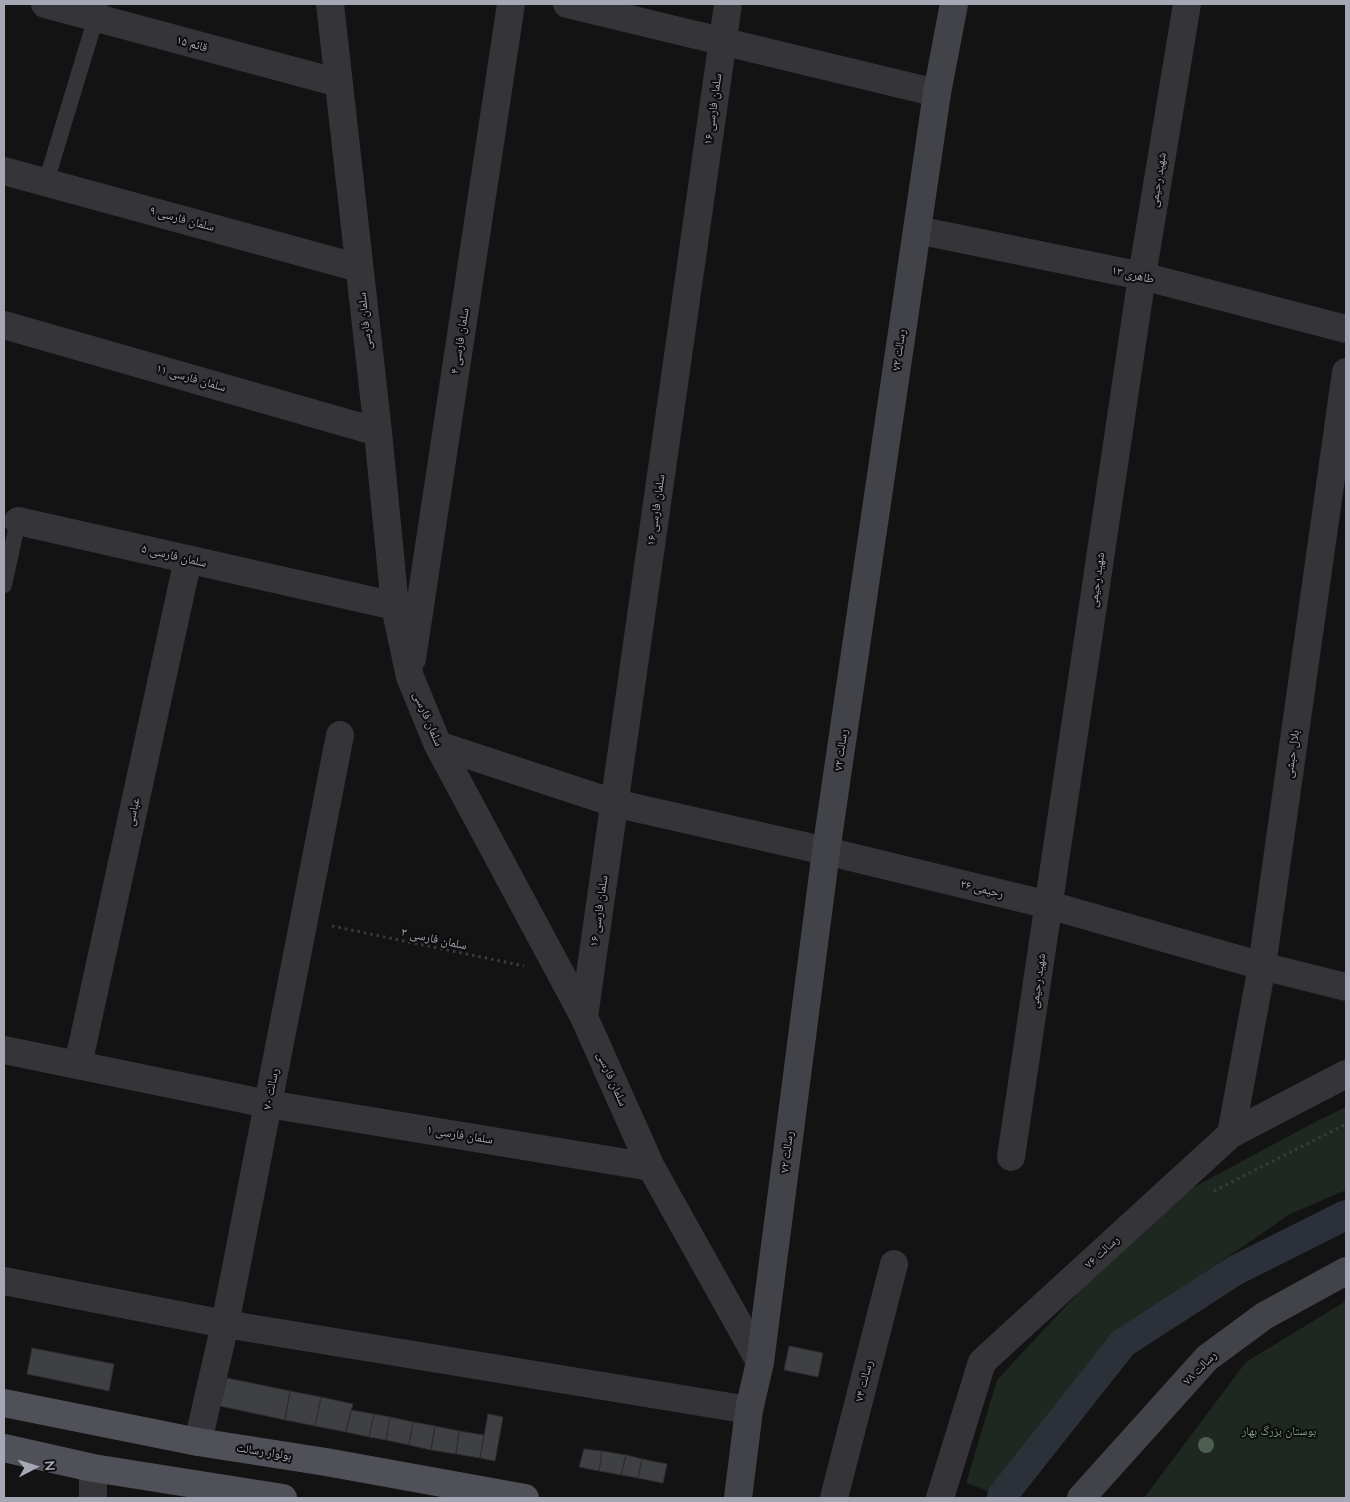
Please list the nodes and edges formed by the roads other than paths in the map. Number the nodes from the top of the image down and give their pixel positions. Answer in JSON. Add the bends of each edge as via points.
{"nodes":[{"id":1,"x":45,"y":4,"type":"edge"},
{"id":2,"x":330,"y":4,"type":"edge"},
{"id":3,"x":511,"y":4,"type":"edge"},
{"id":4,"x":567,"y":4,"type":"edge"},
{"id":5,"x":728,"y":4,"type":"edge"},
{"id":6,"x":954,"y":4,"type":"edge"},
{"id":7,"x":1187,"y":4,"type":"edge"},
{"id":8,"x":98,"y":11,"type":"edge"},
{"id":9,"x":723,"y":41,"type":"junction"},
{"id":10,"x":339,"y":83,"type":"junction"},
{"id":11,"x":937,"y":93,"type":"junction"},
{"id":12,"x":4,"y":171,"type":"edge"},
{"id":13,"x":46,"y":182,"type":"junction"},
{"id":14,"x":917,"y":230,"type":"junction"},
{"id":15,"x":359,"y":268,"type":"junction"},
{"id":16,"x":1142,"y":276,"type":"junction"},
{"id":17,"x":4,"y":325,"type":"edge"},
{"id":18,"x":1346,"y":329,"type":"edge"},
{"id":19,"x":1346,"y":372,"type":"edge"},
{"id":20,"x":378,"y":432,"type":"junction"},
{"id":21,"x":18,"y":521,"type":"joint"},
{"id":22,"x":188,"y":559,"type":"junction"},
{"id":23,"x":4,"y":585,"type":"edge"},
{"id":24,"x":395,"y":606,"type":"junction"},
{"id":25,"x":410,"y":677,"type":"junction"},
{"id":26,"x":340,"y":735,"type":"dead end"},
{"id":27,"x":438,"y":746,"type":"junction"},
{"id":28,"x":614,"y":803,"type":"junction"},
{"id":29,"x":826,"y":851,"type":"junction"},
{"id":30,"x":1049,"y":905,"type":"junction"},
{"id":31,"x":1262,"y":966,"type":"junction"},
{"id":32,"x":1346,"y":987,"type":"edge"},
{"id":33,"x":584,"y":1017,"type":"junction"},
{"id":34,"x":4,"y":1050,"type":"edge"},
{"id":35,"x":78,"y":1065,"type":"junction"},
{"id":36,"x":1346,"y":1074,"type":"edge"},
{"id":37,"x":268,"y":1104,"type":"junction"},
{"id":38,"x":1231,"y":1134,"type":"junction"},
{"id":39,"x":1011,"y":1157,"type":"dead end"},
{"id":40,"x":652,"y":1167,"type":"junction"},
{"id":41,"x":894,"y":1264,"type":"dead end"},
{"id":42,"x":1346,"y":1271,"type":"edge"},
{"id":43,"x":4,"y":1281,"type":"edge"},
{"id":44,"x":225,"y":1324,"type":"junction"},
{"id":45,"x":760,"y":1362,"type":"junction"},
{"id":46,"x":4,"y":1403,"type":"edge"},
{"id":47,"x":749,"y":1410,"type":"junction"},
{"id":48,"x":198,"y":1442,"type":"junction"},
{"id":49,"x":4,"y":1448,"type":"edge"},
{"id":50,"x":93,"y":1468,"type":"junction"},
{"id":51,"x":93,"y":1498,"type":"edge"},
{"id":52,"x":283,"y":1498,"type":"edge"},
{"id":53,"x":525,"y":1498,"type":"edge"},
{"id":54,"x":738,"y":1498,"type":"edge"},
{"id":55,"x":834,"y":1498,"type":"edge"},
{"id":56,"x":940,"y":1498,"type":"edge"},
{"id":57,"x":1081,"y":1498,"type":"edge"}],
"edges":[{"from":1,"to":8,"type":"street","name":"قائم ۱۵"},
{"from":2,"to":10,"type":"street","name":"سلمان فارسی"},
{"from":3,"to":25,"type":"street","name":"سلمان فارسی ۴"},
{"from":4,"to":9,"type":"street"},
{"from":5,"to":9,"type":"street","name":"سلمان فارسی ۱۶"},
{"from":6,"to":11,"type":"street","name":"رسالت ۷۲"},
{"from":7,"to":16,"type":"street","name":"شهید رحیمی"},
{"from":8,"to":10,"type":"street","name":"قائم ۱۵"},
{"from":8,"to":13,"type":"lane"},
{"from":9,"to":11,"type":"street"},
{"from":9,"to":28,"type":"street","name":"سلمان فارسی ۱۶"},
{"from":10,"to":15,"type":"street","name":"سلمان فارسی"},
{"from":11,"to":14,"type":"street","name":"رسالت ۷۲"},
{"from":12,"to":13,"type":"street","name":"سلمان فارسی ۹"},
{"from":13,"to":15,"type":"street","name":"سلمان فارسی ۹"},
{"from":14,"to":16,"type":"street","name":"طاهری ۱۳"},
{"from":14,"to":29,"type":"street","name":"رسالت ۷۲"},
{"from":15,"to":20,"type":"street","name":"سلمان فارسی"},
{"from":16,"to":18,"type":"street","name":"طاهری ۱۳"},
{"from":16,"to":30,"type":"street","name":"شهید رحیمی"},
{"from":17,"to":20,"type":"street","name":"سلمان فارسی ۱۱"},
{"from":19,"to":31,"type":"street","name":"بلال حبشی"},
{"from":20,"to":24,"type":"street","name":"سلمان فارسی"},
{"from":21,"to":22,"type":"street","name":"سلمان فارسی ۵"},
{"from":21,"to":23,"type":"lane","name":"سلمان فارسی ۵"},
{"from":22,"to":24,"type":"street","name":"سلمان فارسی ۵"},
{"from":22,"to":35,"type":"street","name":"عباسی"},
{"from":24,"to":25,"type":"street","name":"سلمان فارسی"},
{"from":25,"to":27,"type":"street","name":"سلمان فارسی"},
{"from":26,"to":37,"type":"street","name":"رسالت ۷۰"},
{"from":27,"to":28,"type":"street","name":"رحیمی ۲۶"},
{"from":27,"to":33,"type":"street","name":"سلمان فارسی"},
{"from":28,"to":29,"type":"street","name":"رحیمی ۲۶"},
{"from":28,"to":33,"type":"street","name":"سلمان فارسی ۱۶"},
{"from":29,"to":30,"type":"street","name":"رحیمی ۲۶"},
{"from":29,"to":45,"type":"street","name":"رسالت ۷۲"},
{"from":30,"to":31,"type":"street","name":"رحیمی ۲۶"},
{"from":30,"to":39,"type":"street","name":"شهید رحیمی"},
{"from":31,"to":32,"type":"street","name":"رحیمی ۲۶"},
{"from":31,"to":38,"type":"street","name":"بلال حبشی"},
{"from":33,"to":40,"type":"street","name":"سلمان فارسی"},
{"from":34,"to":35,"type":"street","name":"سلمان فارسی ۱"},
{"from":35,"to":37,"type":"street","name":"سلمان فارسی ۱"},
{"from":36,"to":38,"type":"street","name":"رسالت ۷۶"},
{"from":37,"to":40,"type":"street","name":"سلمان فارسی ۱"},
{"from":37,"to":44,"type":"street","name":"رسالت ۷۰"},
{"from":38,"to":56,"type":"street","name":"رسالت ۷۶","via":[[982,1362]]},
{"from":40,"to":45,"type":"street","name":"سلمان فارسی"},
{"from":41,"to":55,"type":"street","name":"رسالت ۷۴"},
{"from":42,"to":57,"type":"street","name":"رسالت ۷۸","via":[[1264,1316],[1206,1358]]},
{"from":43,"to":44,"type":"street"},
{"from":44,"to":47,"type":"street"},
{"from":44,"to":48,"type":"street","name":"رسالت ۷۰"},
{"from":45,"to":47,"type":"street","name":"رسالت ۷۲"},
{"from":46,"to":48,"type":"main road","name":"بولوار رسالت"},
{"from":47,"to":54,"type":"street","name":"رسالت ۷۲"},
{"from":48,"to":53,"type":"main road","name":"بولوار رسالت"},
{"from":49,"to":50,"type":"main road"},
{"from":50,"to":51,"type":"street"},
{"from":50,"to":52,"type":"main road"}]}
